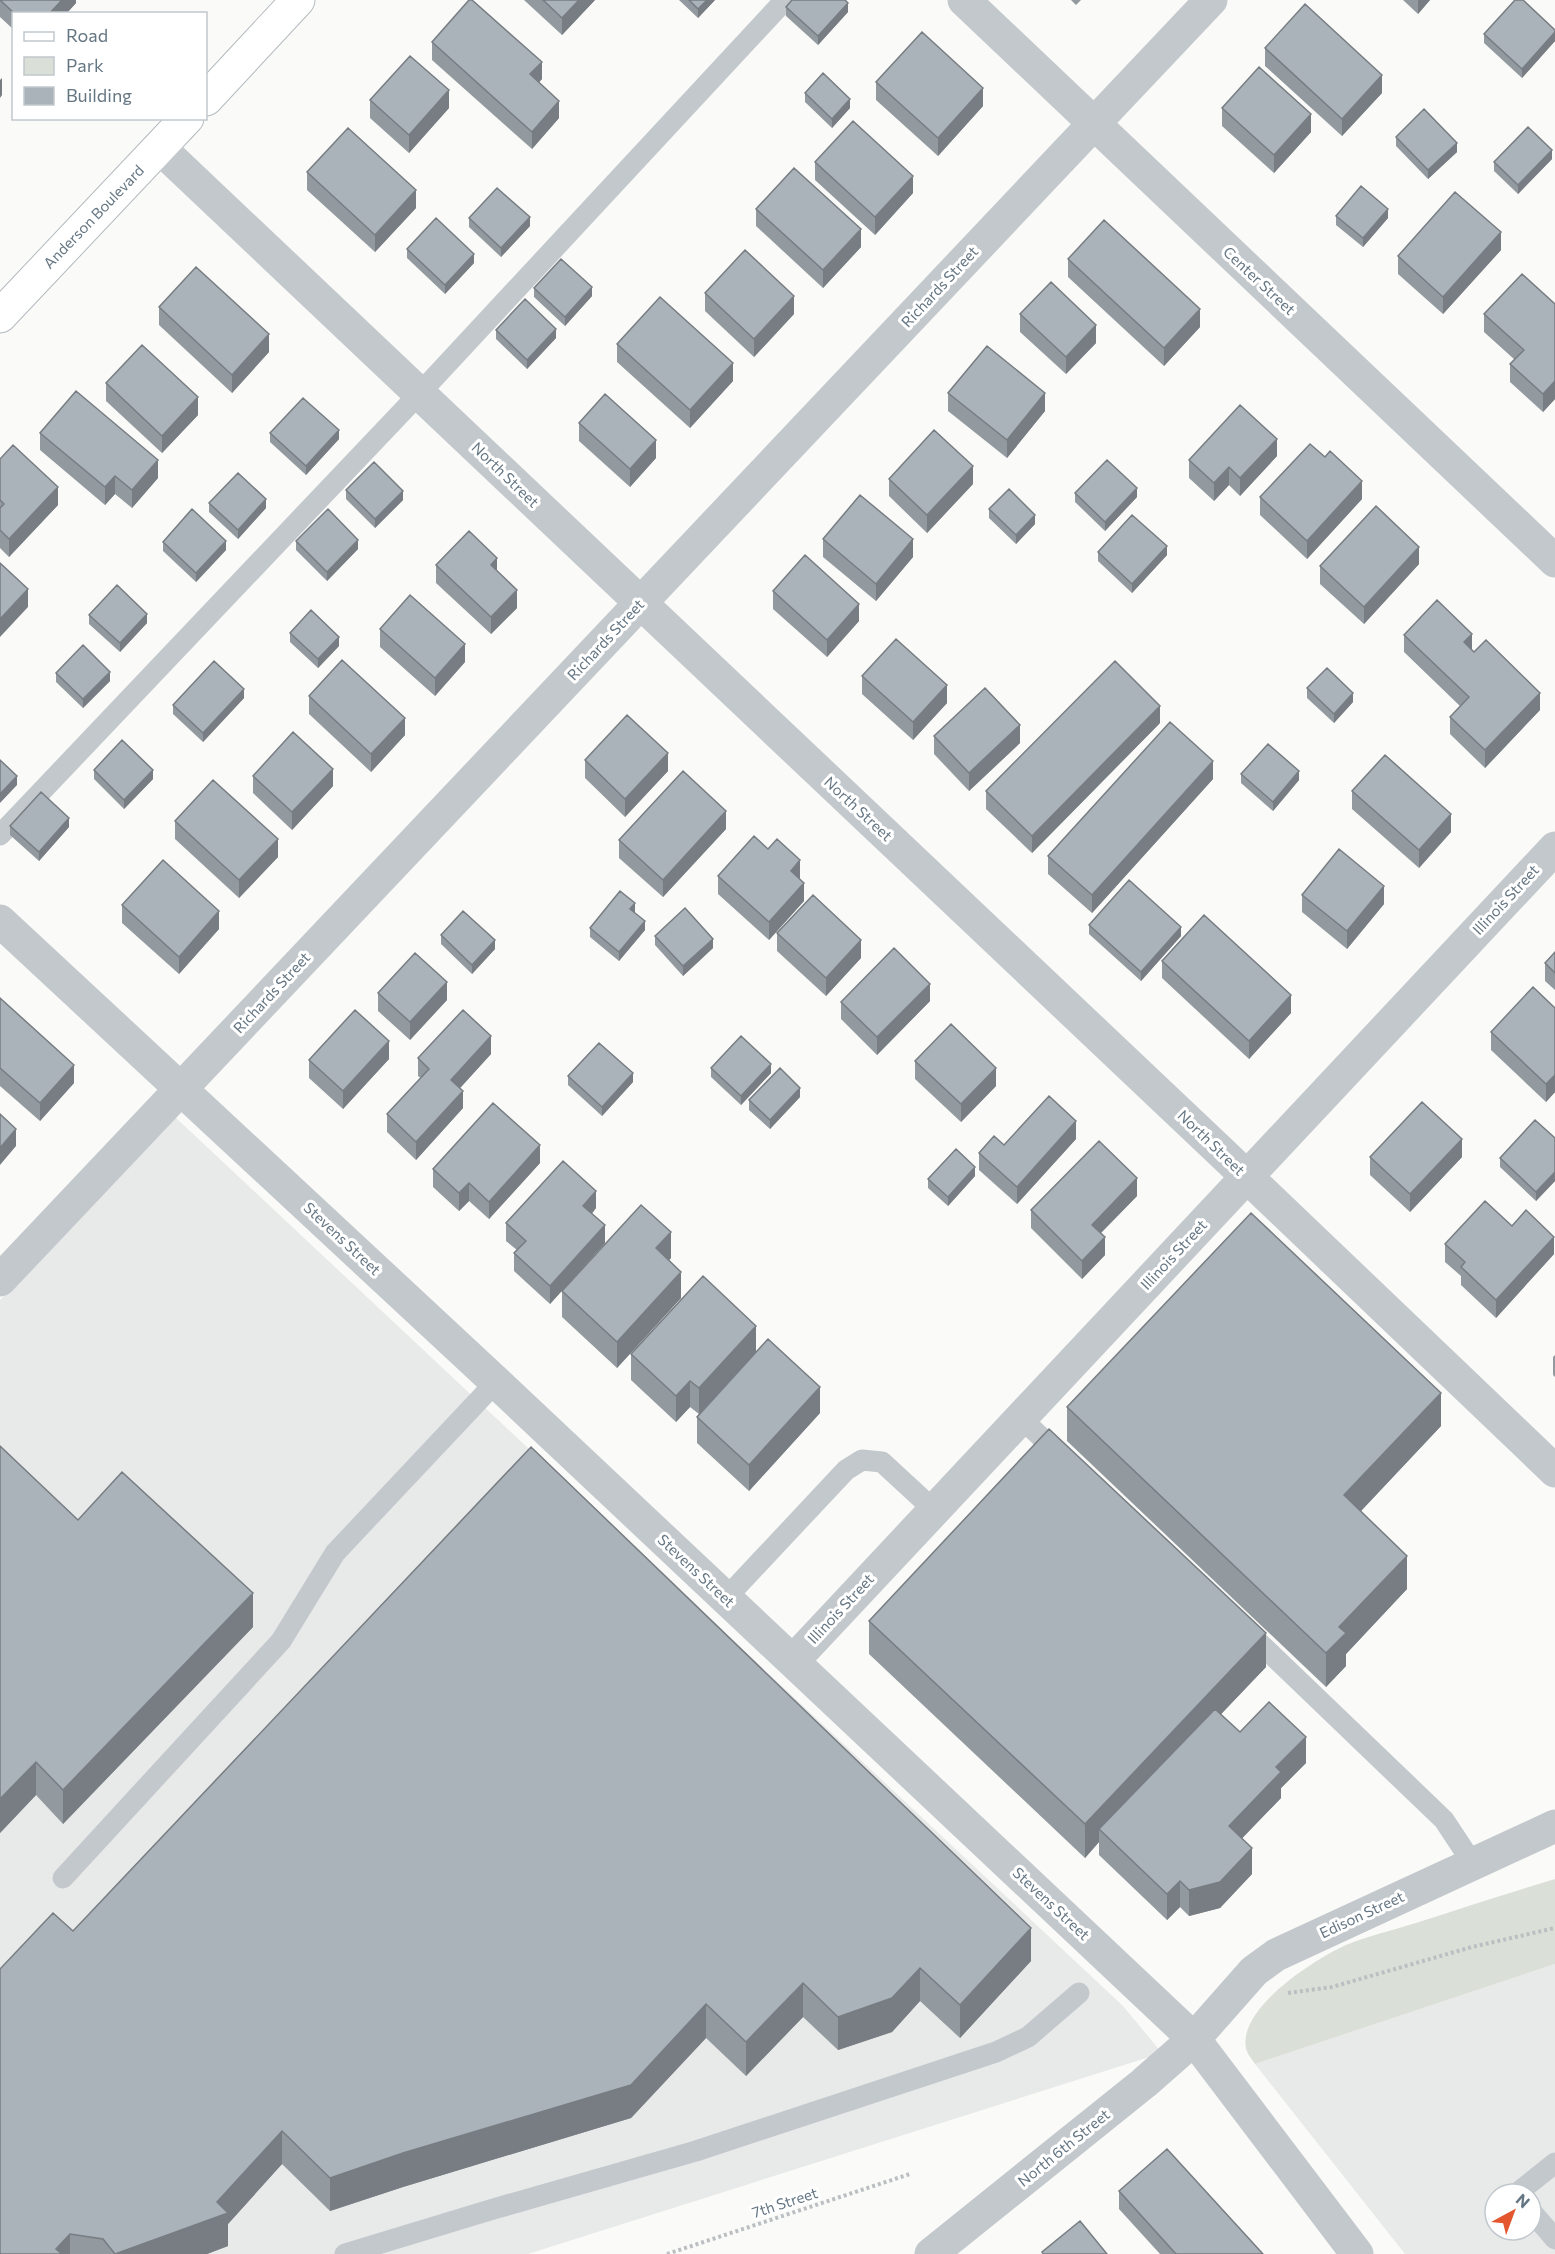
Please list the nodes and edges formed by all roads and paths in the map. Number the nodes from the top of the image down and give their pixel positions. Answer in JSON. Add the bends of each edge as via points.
{"nodes":[{"id":1,"x":298,"y":0,"type":"edge"},
{"id":2,"x":785,"y":0,"type":"edge"},
{"id":3,"x":964,"y":0,"type":"edge"},
{"id":4,"x":1211,"y":0,"type":"edge"},
{"id":5,"x":207,"y":98,"type":"edge"},
{"id":6,"x":185,"y":120,"type":"edge"},
{"id":7,"x":1093,"y":124,"type":"junction"},
{"id":8,"x":160,"y":148,"type":"junction"},
{"id":9,"x":0,"y":315,"type":"edge"},
{"id":10,"x":419,"y":394,"type":"junction"},
{"id":11,"x":1555,"y":561,"type":"edge"},
{"id":12,"x":640,"y":603,"type":"junction"},
{"id":13,"x":0,"y":835,"type":"edge"},
{"id":14,"x":1555,"y":848,"type":"edge"},
{"id":15,"x":0,"y":921,"type":"edge"},
{"id":16,"x":181,"y":1089,"type":"junction"},
{"id":17,"x":1247,"y":1177,"type":"junction"},
{"id":18,"x":0,"y":1280,"type":"edge"},
{"id":19,"x":496,"y":1382,"type":"junction"},
{"id":20,"x":1021,"y":1418,"type":"junction"},
{"id":21,"x":1072,"y":1467,"type":"edge"},
{"id":22,"x":1555,"y":1471,"type":"edge"},
{"id":23,"x":934,"y":1510,"type":"junction"},
{"id":24,"x":725,"y":1599,"type":"junction"},
{"id":25,"x":1228,"y":1614,"type":"edge"},
{"id":26,"x":793,"y":1661,"type":"junction"},
{"id":27,"x":1555,"y":1826,"type":"edge"},
{"id":28,"x":1473,"y":1864,"type":"junction"},
{"id":29,"x":63,"y":1878,"type":"dead end"},
{"id":30,"x":1555,"y":1928,"type":"edge"},
{"id":31,"x":1254,"y":1971,"type":"junction"},
{"id":32,"x":1079,"y":1993,"type":"dead end"},
{"id":33,"x":1194,"y":2038,"type":"junction"},
{"id":34,"x":1555,"y":2163,"type":"edge"},
{"id":35,"x":910,"y":2174,"type":"dead end"},
{"id":36,"x":1531,"y":2182,"type":"edge"},
{"id":37,"x":1543,"y":2225,"type":"edge"},
{"id":38,"x":1555,"y":2239,"type":"edge"},
{"id":39,"x":345,"y":2254,"type":"edge"},
{"id":40,"x":667,"y":2254,"type":"edge"},
{"id":41,"x":931,"y":2254,"type":"edge"},
{"id":42,"x":1357,"y":2254,"type":"edge"}],
"edges":[{"from":1,"to":5,"type":"street"},
{"from":2,"to":10,"type":"lane"},
{"from":3,"to":7,"type":"street","name":"Center Street"},
{"from":4,"to":7,"type":"street","name":"Richards Street"},
{"from":6,"to":8,"type":"street","name":"Anderson Boulevard"},
{"from":7,"to":11,"type":"street","name":"Center Street"},
{"from":7,"to":12,"type":"street","name":"Richards Street"},
{"from":8,"to":9,"type":"street","name":"Anderson Boulevard"},
{"from":8,"to":10,"type":"street","name":"North Street"},
{"from":10,"to":12,"type":"street","name":"North Street"},
{"from":10,"to":13,"type":"lane"},
{"from":12,"to":16,"type":"street","name":"Richards Street"},
{"from":12,"to":17,"type":"street","name":"North Street"},
{"from":14,"to":17,"type":"street","name":"Illinois Street"},
{"from":15,"to":16,"type":"street","name":"Stevens Street"},
{"from":16,"to":18,"type":"street","name":"Richards Street"},
{"from":16,"to":19,"type":"street","name":"Stevens Street"},
{"from":17,"to":20,"type":"street","name":"Illinois Street"},
{"from":17,"to":22,"type":"street","name":"North Street"},
{"from":19,"to":24,"type":"street","name":"Stevens Street"},
{"from":19,"to":29,"type":"lane","via":[[335,1553],[282,1641]]},
{"from":20,"to":21,"type":"lane"},
{"from":20,"to":23,"type":"street","name":"Illinois Street"},
{"from":23,"to":24,"type":"lane","via":[[882,1462],[862,1460],[846,1470]]},
{"from":23,"to":26,"type":"street","name":"Illinois Street"},
{"from":24,"to":26,"type":"street","name":"Stevens Street"},
{"from":25,"to":28,"type":"lane","via":[[1444,1820]]},
{"from":26,"to":33,"type":"street","name":"Stevens Street"},
{"from":27,"to":28,"type":"street","name":"Edison Street"},
{"from":28,"to":31,"type":"street","name":"Edison Street","via":[[1276,1955]]},
{"from":30,"to":31,"type":"path","via":[[1307,1992],[1275,1992]]},
{"from":31,"to":33,"type":"street","name":"Edison Street"},
{"from":32,"to":39,"type":"lane","via":[[1028,2037],[996,2052],[696,2151]]},
{"from":33,"to":41,"type":"street","name":"North 6th Street","via":[[1144,2083]]},
{"from":33,"to":42,"type":"street","name":"Stevens Street"},
{"from":34,"to":36,"type":"lane"},
{"from":35,"to":40,"type":"path","name":"7th Street"},
{"from":37,"to":38,"type":"lane"}]}
